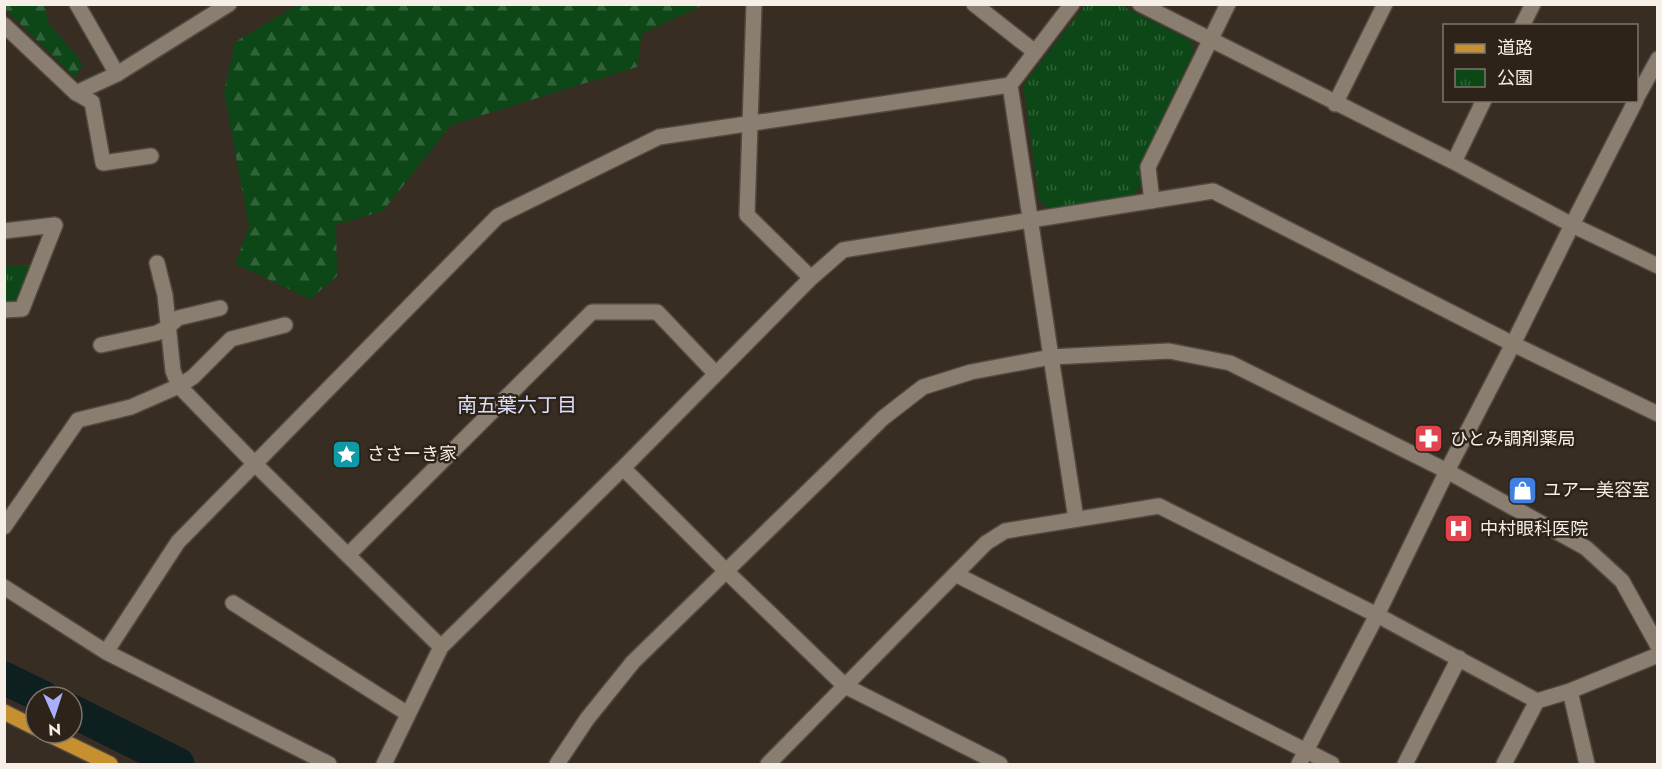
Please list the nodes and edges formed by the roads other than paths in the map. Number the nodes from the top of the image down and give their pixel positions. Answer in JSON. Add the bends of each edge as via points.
{"nodes":[{"id":1,"x":77,"y":4,"type":"edge"},
{"id":2,"x":230,"y":4,"type":"edge"},
{"id":3,"x":754,"y":4,"type":"edge"},
{"id":4,"x":974,"y":4,"type":"edge"},
{"id":5,"x":1072,"y":4,"type":"edge"},
{"id":6,"x":1140,"y":4,"type":"edge"},
{"id":7,"x":1228,"y":4,"type":"edge"},
{"id":8,"x":1385,"y":4,"type":"edge"},
{"id":9,"x":1533,"y":4,"type":"edge"},
{"id":10,"x":1523,"y":24,"type":"edge"},
{"id":11,"x":4,"y":25,"type":"edge"},
{"id":12,"x":1210,"y":40,"type":"junction"},
{"id":13,"x":1035,"y":52,"type":"junction"},
{"id":14,"x":1658,"y":59,"type":"edge"},
{"id":15,"x":117,"y":74,"type":"junction"},
{"id":16,"x":1010,"y":85,"type":"junction"},
{"id":17,"x":76,"y":93,"type":"junction"},
{"id":18,"x":1638,"y":96,"type":"edge"},
{"id":19,"x":1483,"y":102,"type":"edge"},
{"id":20,"x":1635,"y":102,"type":"edge"},
{"id":21,"x":1335,"y":104,"type":"junction"},
{"id":22,"x":750,"y":122,"type":"junction"},
{"id":23,"x":151,"y":156,"type":"dead end"},
{"id":24,"x":1454,"y":162,"type":"junction"},
{"id":25,"x":1152,"y":201,"type":"junction"},
{"id":26,"x":1031,"y":220,"type":"junction"},
{"id":27,"x":1572,"y":225,"type":"junction"},
{"id":28,"x":4,"y":231,"type":"edge"},
{"id":29,"x":157,"y":263,"type":"dead end"},
{"id":30,"x":1658,"y":266,"type":"edge"},
{"id":31,"x":811,"y":278,"type":"junction"},
{"id":32,"x":220,"y":308,"type":"dead end"},
{"id":33,"x":4,"y":310,"type":"edge"},
{"id":34,"x":285,"y":325,"type":"dead end"},
{"id":35,"x":168,"y":327,"type":"junction"},
{"id":36,"x":1513,"y":344,"type":"junction"},
{"id":37,"x":101,"y":345,"type":"dead end"},
{"id":38,"x":1051,"y":357,"type":"junction"},
{"id":39,"x":716,"y":374,"type":"junction"},
{"id":40,"x":179,"y":386,"type":"junction"},
{"id":41,"x":1658,"y":414,"type":"edge"},
{"id":42,"x":255,"y":464,"type":"junction"},
{"id":43,"x":623,"y":468,"type":"junction"},
{"id":44,"x":1447,"y":471,"type":"junction"},
{"id":45,"x":1076,"y":519,"type":"junction"},
{"id":46,"x":4,"y":527,"type":"edge"},
{"id":47,"x":348,"y":555,"type":"junction"},
{"id":48,"x":726,"y":571,"type":"junction"},
{"id":49,"x":955,"y":574,"type":"junction"},
{"id":50,"x":4,"y":587,"type":"edge"},
{"id":51,"x":233,"y":603,"type":"dead end"},
{"id":52,"x":1377,"y":615,"type":"junction"},
{"id":53,"x":1658,"y":646,"type":"edge"},
{"id":54,"x":441,"y":647,"type":"junction"},
{"id":55,"x":106,"y":652,"type":"junction"},
{"id":56,"x":1658,"y":655,"type":"edge"},
{"id":57,"x":1459,"y":658,"type":"junction"},
{"id":58,"x":845,"y":686,"type":"junction"},
{"id":59,"x":1570,"y":691,"type":"junction"},
{"id":60,"x":1538,"y":701,"type":"junction"},
{"id":61,"x":4,"y":712,"type":"edge"},
{"id":62,"x":408,"y":714,"type":"junction"},
{"id":63,"x":24,"y":722,"type":"edge"},
{"id":64,"x":70,"y":745,"type":"edge"},
{"id":65,"x":1303,"y":758,"type":"edge"},
{"id":66,"x":110,"y":765,"type":"edge"},
{"id":67,"x":329,"y":765,"type":"edge"},
{"id":68,"x":384,"y":765,"type":"edge"},
{"id":69,"x":557,"y":765,"type":"edge"},
{"id":70,"x":768,"y":765,"type":"edge"},
{"id":71,"x":1000,"y":765,"type":"edge"},
{"id":72,"x":1332,"y":765,"type":"edge"},
{"id":73,"x":1405,"y":765,"type":"edge"},
{"id":74,"x":1504,"y":765,"type":"edge"},
{"id":75,"x":1587,"y":765,"type":"edge"}],
"edges":[{"from":1,"to":15,"type":"street"},
{"from":2,"to":15,"type":"street"},
{"from":3,"to":22,"type":"street"},
{"from":4,"to":13,"type":"street"},
{"from":5,"to":13,"type":"street"},
{"from":6,"to":12,"type":"street"},
{"from":7,"to":12,"type":"street"},
{"from":8,"to":21,"type":"street"},
{"from":9,"to":10,"type":"street"},
{"from":11,"to":17,"type":"street"},
{"from":12,"to":21,"type":"street"},
{"from":12,"to":25,"type":"street","via":[[1148,167]]},
{"from":13,"to":16,"type":"street"},
{"from":14,"to":18,"type":"street"},
{"from":15,"to":17,"type":"street"},
{"from":16,"to":22,"type":"street"},
{"from":16,"to":26,"type":"street"},
{"from":17,"to":23,"type":"street","via":[[92,102],[103,163]]},
{"from":19,"to":24,"type":"street"},
{"from":20,"to":27,"type":"street"},
{"from":21,"to":24,"type":"street"},
{"from":22,"to":31,"type":"street","via":[[747,215]]},
{"from":22,"to":42,"type":"street","via":[[659,136],[498,216]]},
{"from":24,"to":27,"type":"street"},
{"from":25,"to":26,"type":"street"},
{"from":25,"to":36,"type":"street","via":[[1213,191]]},
{"from":26,"to":31,"type":"street","via":[[843,250]]},
{"from":26,"to":38,"type":"street"},
{"from":27,"to":30,"type":"street"},
{"from":27,"to":36,"type":"street"},
{"from":28,"to":33,"type":"street","via":[[55,225],[22,309]]},
{"from":29,"to":35,"type":"street"},
{"from":31,"to":39,"type":"street"},
{"from":32,"to":35,"type":"street","via":[[178,318]]},
{"from":34,"to":40,"type":"street","via":[[231,339]]},
{"from":35,"to":37,"type":"street"},
{"from":35,"to":40,"type":"street","via":[[173,371]]},
{"from":36,"to":41,"type":"street"},
{"from":36,"to":44,"type":"street"},
{"from":38,"to":44,"type":"street","via":[[1168,351],[1230,363]]},
{"from":38,"to":45,"type":"street"},
{"from":38,"to":48,"type":"street","via":[[971,372],[923,387],[883,418]]},
{"from":39,"to":43,"type":"street"},
{"from":39,"to":47,"type":"street","via":[[657,312],[592,312]]},
{"from":40,"to":42,"type":"street"},
{"from":40,"to":46,"type":"street","via":[[131,407],[78,420]]},
{"from":42,"to":47,"type":"street"},
{"from":42,"to":55,"type":"street","via":[[178,542]]},
{"from":43,"to":48,"type":"street"},
{"from":43,"to":54,"type":"street"},
{"from":44,"to":52,"type":"street"},
{"from":44,"to":53,"type":"street","via":[[1586,548],[1622,581]]},
{"from":45,"to":49,"type":"street","via":[[1005,531],[986,543]]},
{"from":45,"to":52,"type":"street","via":[[1159,506]]},
{"from":47,"to":54,"type":"street"},
{"from":48,"to":58,"type":"street"},
{"from":48,"to":69,"type":"street","via":[[633,662],[587,719]]},
{"from":49,"to":58,"type":"street"},
{"from":49,"to":65,"type":"street"},
{"from":50,"to":55,"type":"street"},
{"from":51,"to":62,"type":"street"},
{"from":52,"to":57,"type":"street"},
{"from":52,"to":65,"type":"street"},
{"from":54,"to":62,"type":"street"},
{"from":55,"to":67,"type":"street"},
{"from":56,"to":59,"type":"street"},
{"from":57,"to":60,"type":"street"},
{"from":57,"to":73,"type":"street"},
{"from":58,"to":70,"type":"street"},
{"from":58,"to":71,"type":"street"},
{"from":59,"to":60,"type":"street"},
{"from":59,"to":75,"type":"street"},
{"from":60,"to":74,"type":"street"},
{"from":61,"to":63,"type":"main road"},
{"from":62,"to":68,"type":"street"},
{"from":64,"to":66,"type":"main road"},
{"from":65,"to":72,"type":"street"}]}
